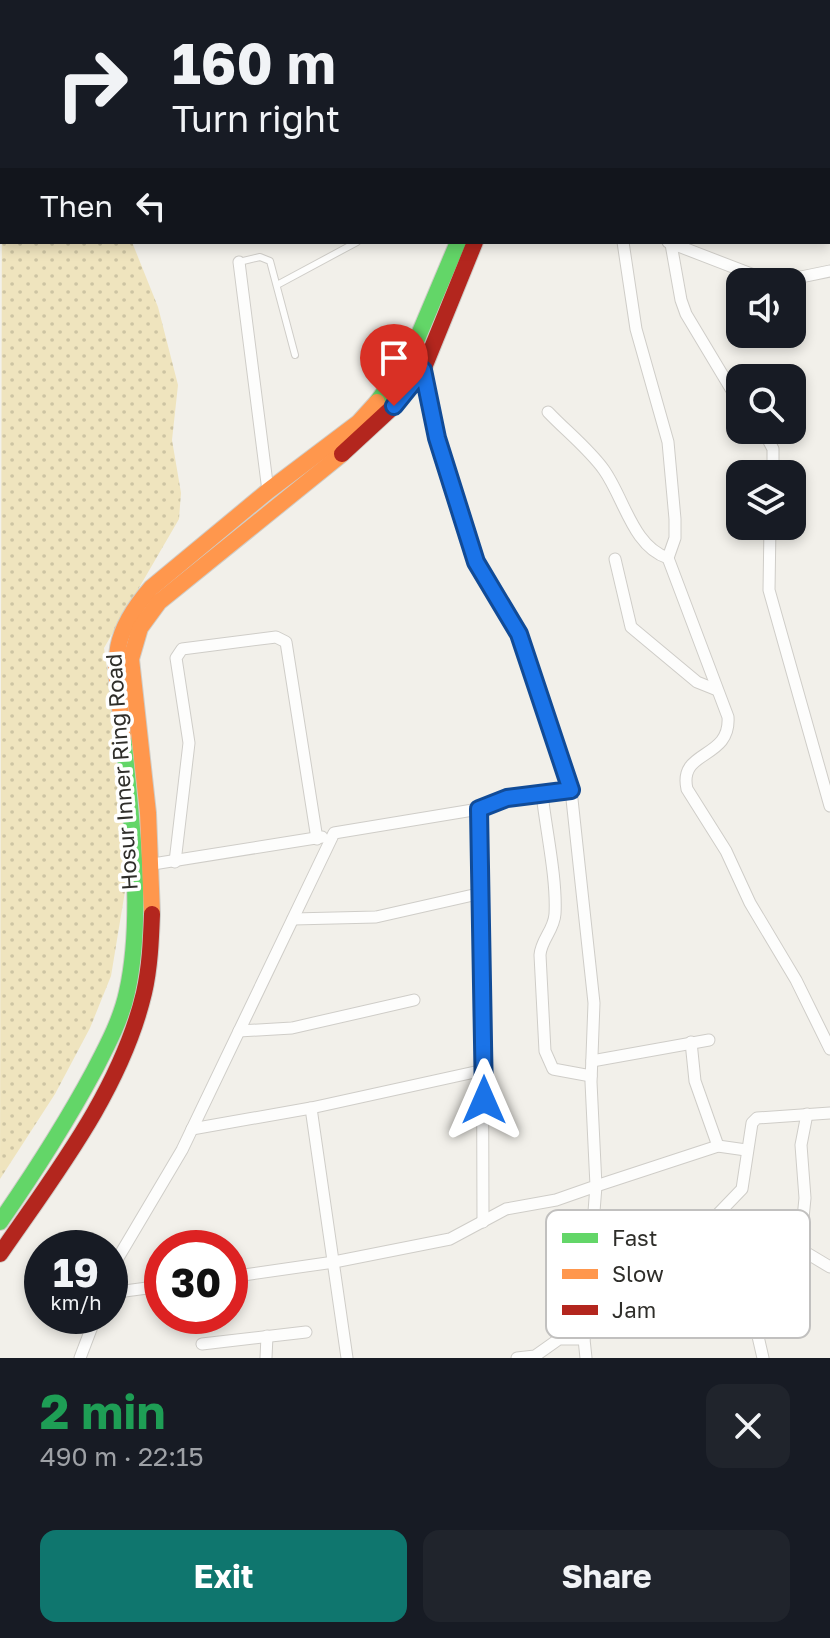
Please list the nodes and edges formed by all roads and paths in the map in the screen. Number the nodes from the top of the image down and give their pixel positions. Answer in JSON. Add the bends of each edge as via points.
{"nodes":[{"id":1,"x":353,"y":244,"type":"edge"},
{"id":2,"x":457,"y":244,"type":"edge"},
{"id":3,"x":474,"y":244,"type":"edge"},
{"id":4,"x":623,"y":244,"type":"edge"},
{"id":5,"x":669,"y":244,"type":"edge"},
{"id":6,"x":672,"y":244,"type":"edge"},
{"id":7,"x":239,"y":262,"type":"joint"},
{"id":8,"x":830,"y":271,"type":"edge"},
{"id":9,"x":277,"y":285,"type":"junction"},
{"id":10,"x":295,"y":355,"type":"dead end"},
{"id":11,"x":409,"y":358,"type":"junction"},
{"id":12,"x":423,"y":370,"type":"junction"},
{"id":13,"x":726,"y":381,"type":"edge"},
{"id":14,"x":548,"y":412,"type":"dead end"},
{"id":15,"x":268,"y":491,"type":"junction"},
{"id":16,"x":770,"y":540,"type":"edge"},
{"id":17,"x":668,"y":558,"type":"junction"},
{"id":18,"x":615,"y":559,"type":"dead end"},
{"id":19,"x":717,"y":690,"type":"junction"},
{"id":20,"x":571,"y":790,"type":"junction"},
{"id":21,"x":542,"y":794,"type":"junction"},
{"id":22,"x":830,"y":806,"type":"edge"},
{"id":23,"x":479,"y":809,"type":"junction"},
{"id":24,"x":334,"y":833,"type":"junction"},
{"id":25,"x":317,"y":839,"type":"junction"},
{"id":26,"x":175,"y":862,"type":"junction"},
{"id":27,"x":153,"y":864,"type":"junction"},
{"id":28,"x":482,"y":893,"type":"junction"},
{"id":29,"x":293,"y":919,"type":"junction"},
{"id":30,"x":414,"y":1000,"type":"dead end"},
{"id":31,"x":239,"y":1031,"type":"junction"},
{"id":32,"x":709,"y":1040,"type":"dead end"},
{"id":33,"x":691,"y":1042,"type":"junction"},
{"id":34,"x":830,"y":1049,"type":"edge"},
{"id":35,"x":592,"y":1061,"type":"junction"},
{"id":36,"x":484,"y":1070,"type":"junction"},
{"id":37,"x":591,"y":1076,"type":"junction"},
{"id":38,"x":311,"y":1108,"type":"junction"},
{"id":39,"x":830,"y":1113,"type":"edge"},
{"id":40,"x":807,"y":1114,"type":"junction"},
{"id":41,"x":192,"y":1129,"type":"junction"},
{"id":42,"x":718,"y":1146,"type":"junction"},
{"id":43,"x":746,"y":1150,"type":"junction"},
{"id":44,"x":596,"y":1186,"type":"junction"},
{"id":45,"x":594,"y":1210,"type":"edge"},
{"id":46,"x":722,"y":1210,"type":"edge"},
{"id":47,"x":804,"y":1210,"type":"edge"},
{"id":48,"x":0,"y":1222,"type":"edge"},
{"id":49,"x":483,"y":1222,"type":"junction"},
{"id":50,"x":128,"y":1241,"type":"edge"},
{"id":51,"x":0,"y":1254,"type":"edge"},
{"id":52,"x":810,"y":1255,"type":"edge"},
{"id":53,"x":334,"y":1262,"type":"junction"},
{"id":54,"x":830,"y":1267,"type":"edge"},
{"id":55,"x":248,"y":1274,"type":"edge"},
{"id":56,"x":306,"y":1332,"type":"dead end"},
{"id":57,"x":89,"y":1334,"type":"edge"},
{"id":58,"x":267,"y":1336,"type":"junction"},
{"id":59,"x":758,"y":1338,"type":"edge"},
{"id":60,"x":584,"y":1339,"type":"joint"},
{"id":61,"x":202,"y":1344,"type":"dead end"},
{"id":62,"x":80,"y":1358,"type":"edge"},
{"id":63,"x":266,"y":1358,"type":"edge"},
{"id":64,"x":347,"y":1358,"type":"edge"},
{"id":65,"x":517,"y":1358,"type":"edge"},
{"id":66,"x":586,"y":1358,"type":"edge"},
{"id":67,"x":763,"y":1358,"type":"edge"}],
"edges":[{"from":1,"to":9,"type":"lane"},
{"from":2,"to":11,"type":"main road","name":"Hosur Inner Ring Road"},
{"from":3,"to":12,"type":"main road","name":"Hosur Inner Ring Road"},
{"from":4,"to":17,"type":"street","via":[[636,329],[668,442],[675,538]]},
{"from":5,"to":13,"type":"street","via":[[686,314]]},
{"from":6,"to":8,"type":"street","via":[[764,279]]},
{"from":7,"to":9,"type":"lane","via":[[268,258]]},
{"from":7,"to":15,"type":"street"},
{"from":9,"to":10,"type":"lane"},
{"from":11,"to":12,"type":"street"},
{"from":11,"to":15,"type":"main road","name":"Hosur Inner Ring Road","via":[[358,423]]},
{"from":12,"to":20,"type":"street","via":[[437,438],[476,562],[519,634]]},
{"from":12,"to":27,"type":"main road","name":"Hosur Inner Ring Road","via":[[384,417],[159,602],[142,623],[131,659]]},
{"from":14,"to":17,"type":"street","via":[[605,471],[644,543]]},
{"from":15,"to":48,"type":"main road","name":"Hosur Inner Ring Road","via":[[151,588],[119,632],[116,654],[132,838],[135,950],[127,994],[85,1087]]},
{"from":16,"to":22,"type":"street","via":[[769,590]]},
{"from":17,"to":19,"type":"street"},
{"from":18,"to":19,"type":"street","via":[[631,627],[697,682]]},
{"from":19,"to":34,"type":"street","via":[[728,727],[721,743],[691,763],[687,789],[726,851]]},
{"from":20,"to":21,"type":"street"},
{"from":20,"to":35,"type":"street","via":[[594,1003]]},
{"from":21,"to":23,"type":"street","via":[[507,798]]},
{"from":21,"to":37,"type":"street","via":[[555,903],[552,929],[540,955],[545,1051],[558,1072]]},
{"from":23,"to":24,"type":"street"},
{"from":23,"to":28,"type":"street"},
{"from":24,"to":25,"type":"street"},
{"from":24,"to":29,"type":"street"},
{"from":25,"to":26,"type":"street"},
{"from":25,"to":26,"type":"street","via":[[286,642],[276,637],[182,649],[176,658],[189,743]]},
{"from":26,"to":27,"type":"street"},
{"from":27,"to":51,"type":"main road","name":"Hosur Inner Ring Road","via":[[150,964],[133,1030],[74,1143]]},
{"from":28,"to":29,"type":"street","via":[[376,917]]},
{"from":28,"to":36,"type":"street"},
{"from":29,"to":31,"type":"street"},
{"from":30,"to":31,"type":"street","via":[[292,1028]]},
{"from":31,"to":41,"type":"street"},
{"from":32,"to":33,"type":"street"},
{"from":33,"to":35,"type":"street"},
{"from":33,"to":42,"type":"street","via":[[695,1081]]},
{"from":35,"to":37,"type":"street"},
{"from":36,"to":38,"type":"street"},
{"from":36,"to":49,"type":"street"},
{"from":37,"to":44,"type":"street"},
{"from":38,"to":41,"type":"street"},
{"from":38,"to":53,"type":"street"},
{"from":39,"to":40,"type":"street"},
{"from":40,"to":43,"type":"street","via":[[757,1118],[750,1125]]},
{"from":40,"to":47,"type":"street","via":[[801,1145]]},
{"from":41,"to":50,"type":"street"},
{"from":42,"to":43,"type":"street"},
{"from":42,"to":44,"type":"street"},
{"from":43,"to":46,"type":"street","via":[[745,1182]]},
{"from":44,"to":45,"type":"street"},
{"from":44,"to":49,"type":"street","via":[[506,1209]]},
{"from":49,"to":53,"type":"street","via":[[450,1239]]},
{"from":52,"to":54,"type":"street"},
{"from":53,"to":55,"type":"street"},
{"from":53,"to":64,"type":"street"},
{"from":56,"to":58,"type":"street"},
{"from":57,"to":62,"type":"street"},
{"from":58,"to":61,"type":"street"},
{"from":58,"to":63,"type":"street"},
{"from":59,"to":67,"type":"street"},
{"from":60,"to":65,"type":"street","via":[[559,1339],[535,1356]]},
{"from":60,"to":66,"type":"street"}]}
